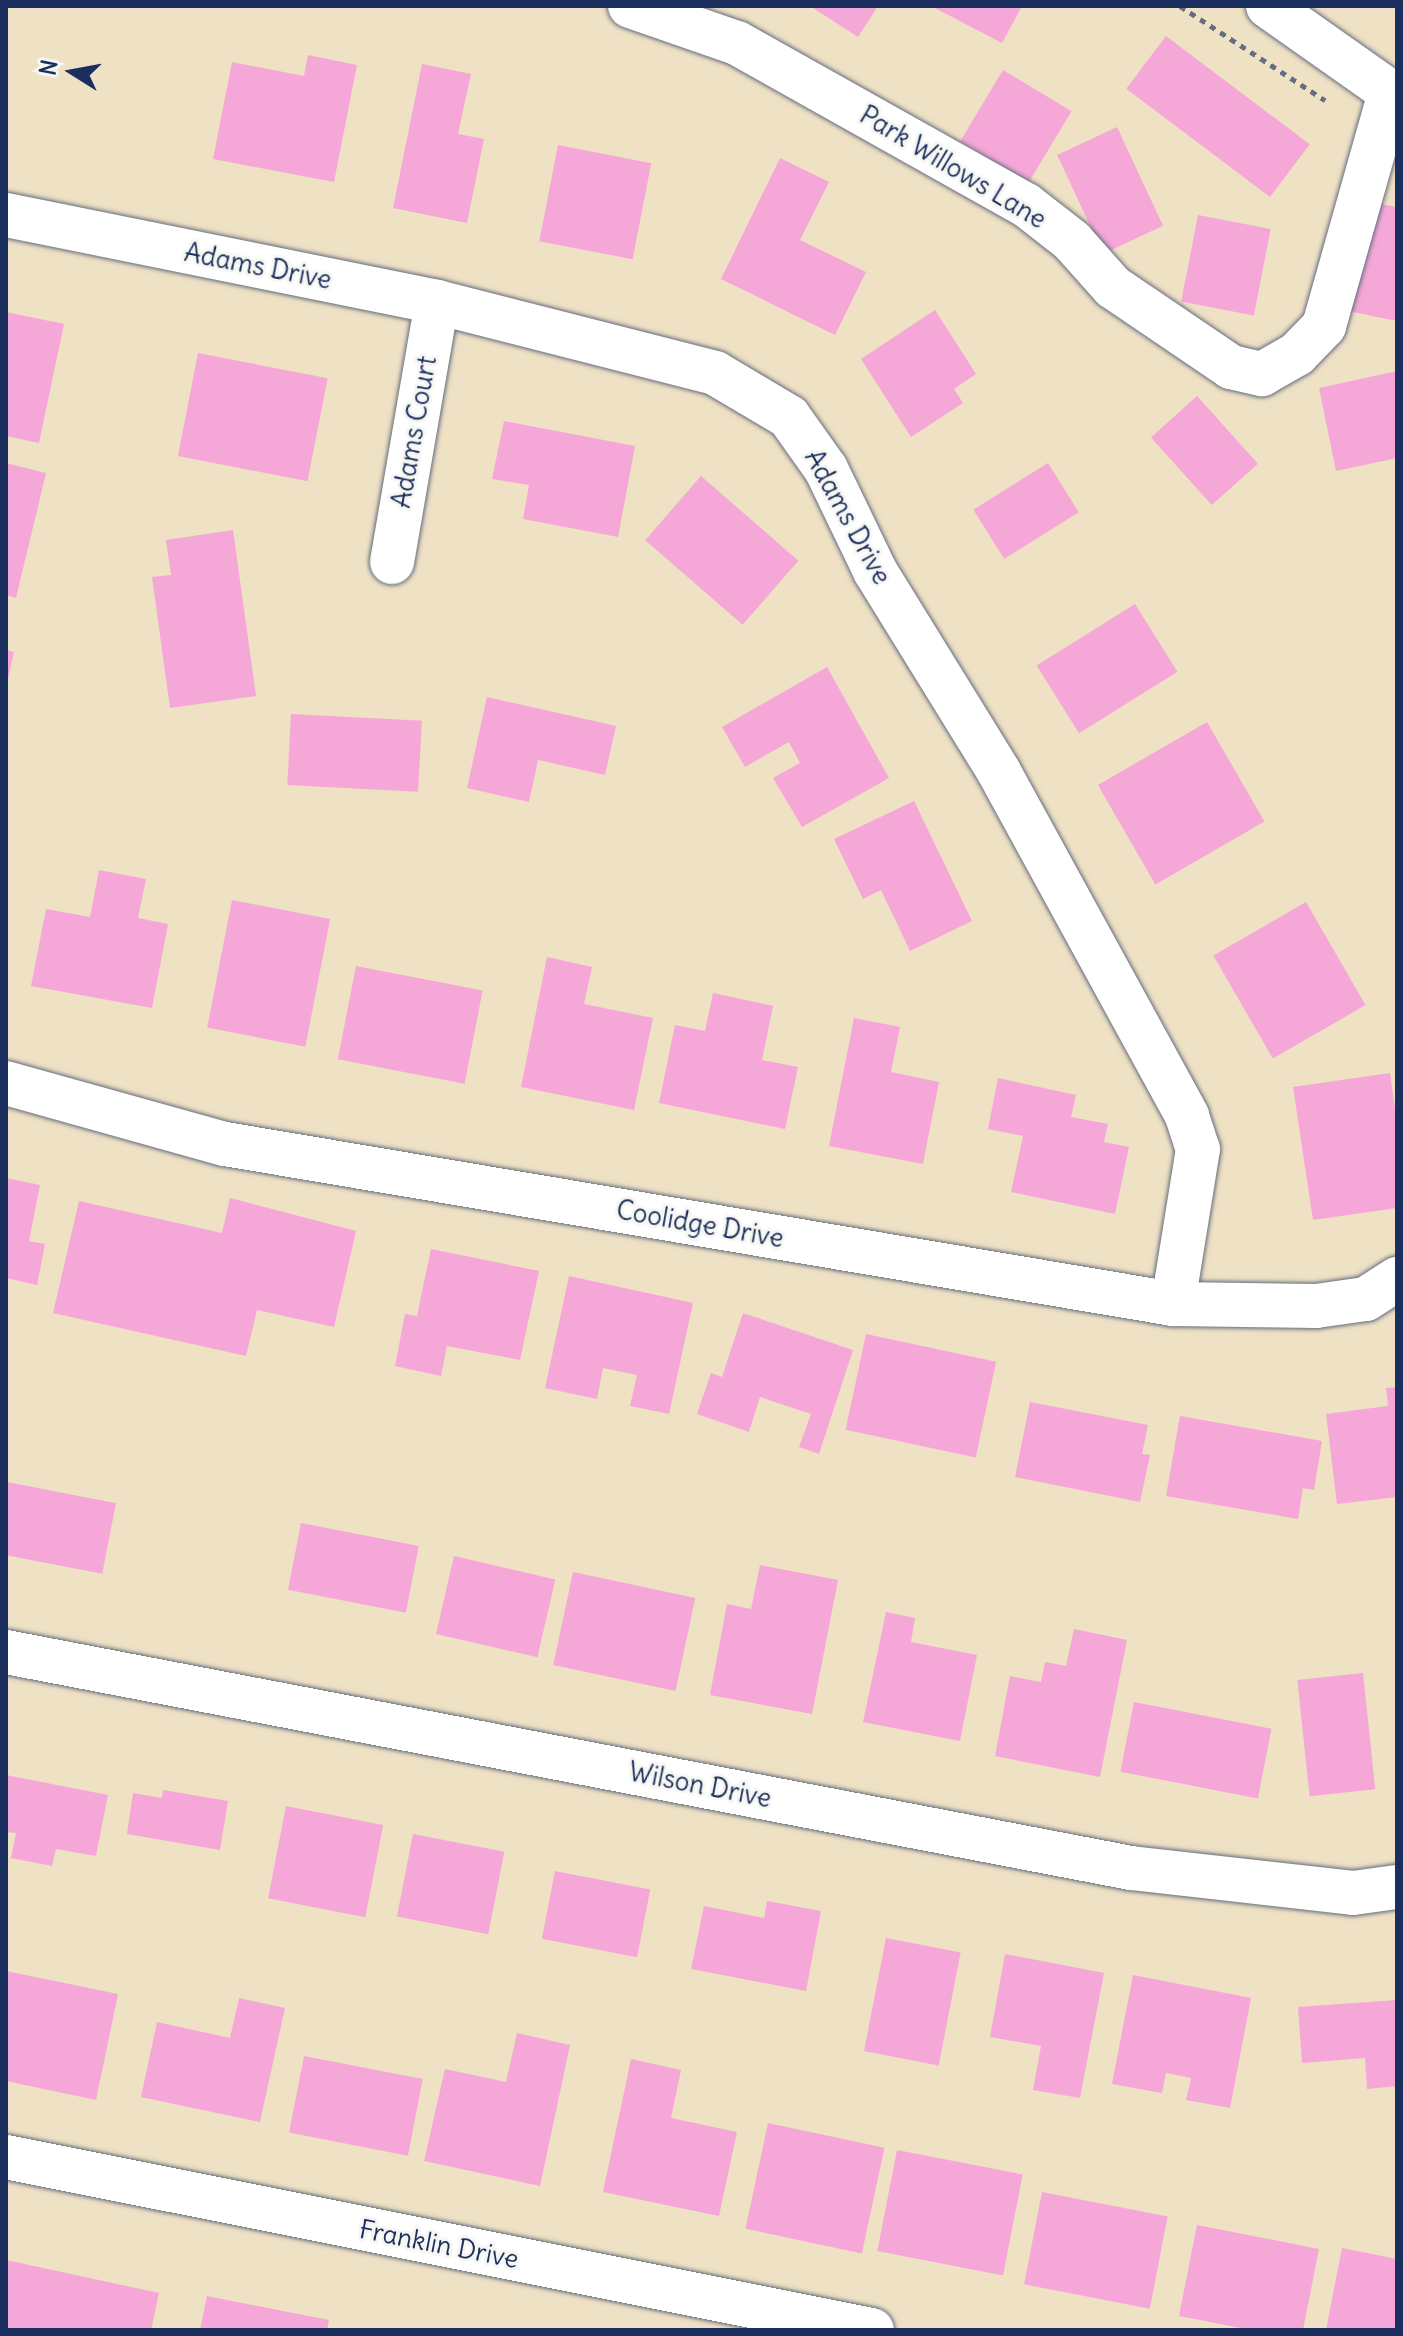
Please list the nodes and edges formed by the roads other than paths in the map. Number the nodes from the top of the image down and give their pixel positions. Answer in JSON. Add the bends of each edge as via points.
{"nodes":[{"id":1,"x":630,"y":6,"type":"edge"},
{"id":2,"x":1268,"y":6,"type":"edge"},
{"id":3,"x":1394,"y":95,"type":"edge"},
{"id":4,"x":6,"y":215,"type":"edge"},
{"id":5,"x":437,"y":302,"type":"junction"},
{"id":6,"x":392,"y":562,"type":"dead end"},
{"id":7,"x":6,"y":1083,"type":"edge"},
{"id":8,"x":1397,"y":1279,"type":"edge"},
{"id":9,"x":1173,"y":1304,"type":"junction"},
{"id":10,"x":6,"y":1652,"type":"edge"},
{"id":11,"x":1397,"y":1887,"type":"edge"},
{"id":12,"x":6,"y":2157,"type":"edge"},
{"id":13,"x":872,"y":2330,"type":"edge"}],
"edges":[{"from":1,"to":3,"type":"street","name":"Park Willows Lane","via":[[737,43],[1026,205],[1072,241],[1113,287],[1231,367],[1262,374],[1297,354],[1324,326]]},
{"from":2,"to":3,"type":"street"},
{"from":4,"to":5,"type":"street","name":"Adams Drive"},
{"from":5,"to":6,"type":"street","name":"Adams Court"},
{"from":5,"to":9,"type":"street","name":"Adams Drive","via":[[715,373],[789,417],[826,469],[875,571],[999,772],[1187,1116],[1198,1149]]},
{"from":7,"to":9,"type":"street","name":"Coolidge Drive","via":[[225,1144]]},
{"from":8,"to":9,"type":"street","name":"Coolidge Drive","via":[[1366,1299],[1316,1306]]},
{"from":10,"to":11,"type":"street","name":"Wilson Drive","via":[[1131,1868],[1353,1893]]},
{"from":12,"to":13,"type":"street","name":"Franklin Drive"}]}
